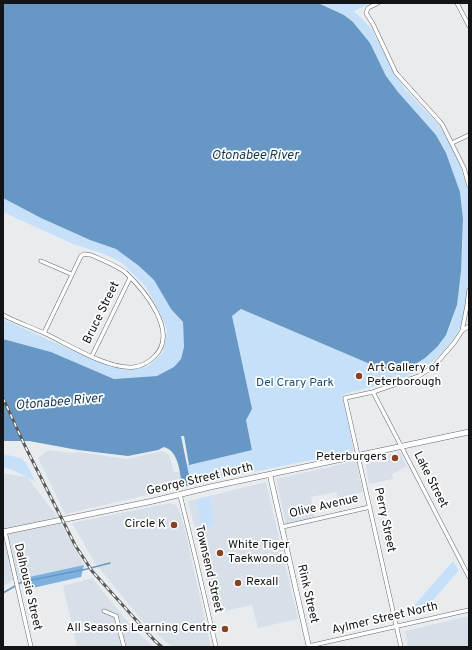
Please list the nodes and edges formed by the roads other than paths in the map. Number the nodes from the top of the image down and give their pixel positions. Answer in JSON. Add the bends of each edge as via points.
{"nodes":[{"id":1,"x":378,"y":3,"type":"edge"},
{"id":2,"x":457,"y":3,"type":"edge"},
{"id":3,"x":469,"y":26,"type":"edge"},
{"id":4,"x":469,"y":135,"type":"edge"},
{"id":5,"x":452,"y":144,"type":"junction"},
{"id":6,"x":469,"y":186,"type":"edge"},
{"id":7,"x":41,"y":261,"type":"dead end"},
{"id":8,"x":71,"y":274,"type":"junction"},
{"id":9,"x":130,"y":278,"type":"junction"},
{"id":10,"x":469,"y":290,"type":"edge"},
{"id":11,"x":3,"y":314,"type":"edge"},
{"id":12,"x":469,"y":326,"type":"edge"},
{"id":13,"x":462,"y":330,"type":"junction"},
{"id":14,"x":44,"y":333,"type":"junction"},
{"id":15,"x":92,"y":356,"type":"junction"},
{"id":16,"x":373,"y":392,"type":"junction"},
{"id":17,"x":469,"y":432,"type":"edge"},
{"id":18,"x":402,"y":446,"type":"junction"},
{"id":19,"x":358,"y":456,"type":"junction"},
{"id":20,"x":270,"y":475,"type":"junction"},
{"id":21,"x":180,"y":495,"type":"junction"},
{"id":22,"x":370,"y":507,"type":"junction"},
{"id":23,"x":282,"y":527,"type":"junction"},
{"id":24,"x":4,"y":532,"type":"edge"},
{"id":25,"x":469,"y":577,"type":"edge"},
{"id":26,"x":104,"y":610,"type":"dead end"},
{"id":27,"x":469,"y":610,"type":"edge"},
{"id":28,"x":397,"y":626,"type":"junction"},
{"id":29,"x":31,"y":647,"type":"edge"},
{"id":30,"x":124,"y":647,"type":"edge"},
{"id":31,"x":216,"y":647,"type":"edge"},
{"id":32,"x":308,"y":647,"type":"edge"},
{"id":33,"x":401,"y":647,"type":"edge"}],
"edges":[{"from":1,"to":5,"type":"street","via":[[368,8],[366,13],[396,73],[442,124]]},
{"from":2,"to":3,"type":"street"},
{"from":4,"to":5,"type":"street"},
{"from":5,"to":6,"type":"street","via":[[464,168]]},
{"from":7,"to":8,"type":"street"},
{"from":8,"to":9,"type":"street","via":[[84,254],[123,271]]},
{"from":8,"to":14,"type":"street"},
{"from":9,"to":15,"type":"street","name":"Bruce Street"},
{"from":9,"to":15,"type":"street","via":[[141,288],[160,319],[163,344],[148,362],[135,367],[113,365]]},
{"from":10,"to":13,"type":"street"},
{"from":11,"to":14,"type":"street"},
{"from":12,"to":13,"type":"street"},
{"from":13,"to":16,"type":"street","via":[[434,366],[419,376]]},
{"from":14,"to":15,"type":"street"},
{"from":16,"to":18,"type":"street","name":"Lake Street"},
{"from":16,"to":19,"type":"street","name":"Perry Street","via":[[345,398]]},
{"from":17,"to":18,"type":"main road","name":"George Street North"},
{"from":18,"to":19,"type":"main road","name":"George Street North"},
{"from":18,"to":25,"type":"street","name":"Lake Street"},
{"from":19,"to":20,"type":"main road","name":"George Street North"},
{"from":19,"to":22,"type":"street","name":"Perry Street"},
{"from":20,"to":21,"type":"main road","name":"George Street North"},
{"from":20,"to":23,"type":"street","name":"Rink Street"},
{"from":21,"to":24,"type":"main road","name":"George Street North"},
{"from":21,"to":31,"type":"street","name":"Townsend Street"},
{"from":22,"to":23,"type":"street","name":"Olive Avenue"},
{"from":22,"to":28,"type":"street","name":"Perry Street"},
{"from":23,"to":32,"type":"street","name":"Rink Street"},
{"from":24,"to":29,"type":"street","name":"Dalhousie Street"},
{"from":26,"to":30,"type":"street","via":[[116,616]]},
{"from":27,"to":28,"type":"street","name":"Aylmer Street North"},
{"from":28,"to":32,"type":"street","name":"Aylmer Street North"},
{"from":28,"to":33,"type":"street","name":"Perry Street"}]}
